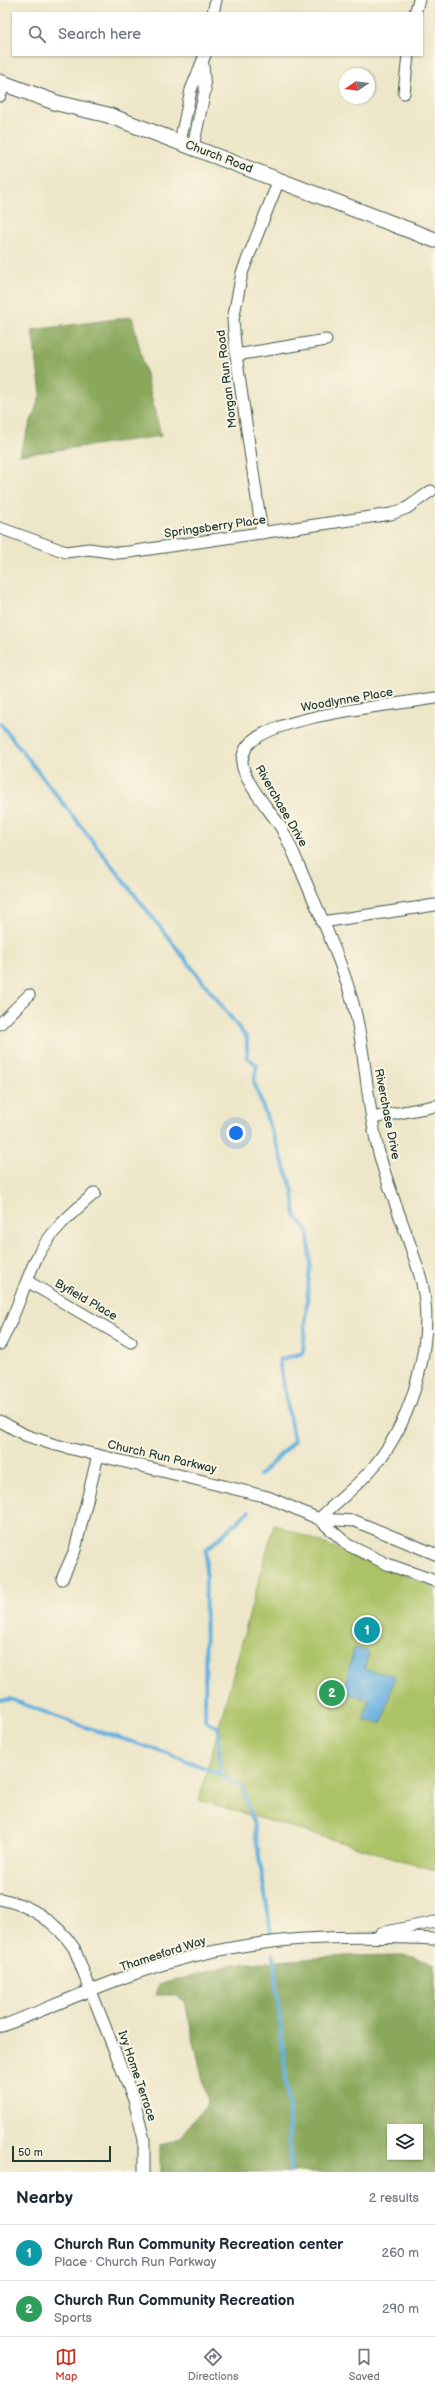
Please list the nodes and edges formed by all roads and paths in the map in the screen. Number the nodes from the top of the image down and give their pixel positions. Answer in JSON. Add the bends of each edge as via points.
{"nodes":[{"id":1,"x":216,"y":0,"type":"edge"},
{"id":2,"x":419,"y":0,"type":"edge"},
{"id":3,"x":213,"y":12,"type":"edge"},
{"id":4,"x":415,"y":12,"type":"edge"},
{"id":5,"x":408,"y":56,"type":"edge"},
{"id":6,"x":204,"y":59,"type":"edge"},
{"id":7,"x":2,"y":87,"type":"edge"},
{"id":8,"x":404,"y":93,"type":"dead end"},
{"id":9,"x":187,"y":144,"type":"junction"},
{"id":10,"x":279,"y":180,"type":"junction"},
{"id":11,"x":435,"y":240,"type":"edge"},
{"id":12,"x":326,"y":340,"type":"dead end"},
{"id":13,"x":236,"y":355,"type":"junction"},
{"id":14,"x":431,"y":491,"type":"dead end"},
{"id":15,"x":0,"y":528,"type":"edge"},
{"id":16,"x":262,"y":533,"type":"junction"},
{"id":17,"x":435,"y":698,"type":"edge"},
{"id":18,"x":246,"y":747,"type":"joint"},
{"id":19,"x":435,"y":905,"type":"edge"},
{"id":20,"x":322,"y":922,"type":"junction"},
{"id":21,"x":29,"y":995,"type":"dead end"},
{"id":22,"x":0,"y":1024,"type":"edge"},
{"id":23,"x":435,"y":1106,"type":"edge"},
{"id":24,"x":372,"y":1118,"type":"junction"},
{"id":25,"x":95,"y":1193,"type":"dead end"},
{"id":26,"x":27,"y":1281,"type":"junction"},
{"id":27,"x":131,"y":1342,"type":"dead end"},
{"id":28,"x":0,"y":1344,"type":"edge"},
{"id":29,"x":0,"y":1421,"type":"edge"},
{"id":30,"x":98,"y":1455,"type":"junction"},
{"id":31,"x":319,"y":1519,"type":"junction"},
{"id":32,"x":435,"y":1554,"type":"edge"},
{"id":33,"x":62,"y":1579,"type":"dead end"},
{"id":34,"x":435,"y":1581,"type":"edge"},
{"id":35,"x":0,"y":1899,"type":"edge"},
{"id":36,"x":435,"y":1922,"type":"edge"},
{"id":37,"x":365,"y":1936,"type":"junction"},
{"id":38,"x":435,"y":1939,"type":"edge"},
{"id":39,"x":92,"y":1992,"type":"junction"},
{"id":40,"x":0,"y":2027,"type":"edge"},
{"id":41,"x":144,"y":2172,"type":"edge"}],
"edges":[{"from":1,"to":3,"type":"street"},
{"from":2,"to":4,"type":"street"},
{"from":5,"to":8,"type":"street"},
{"from":6,"to":9,"type":"street","via":[[205,90]]},
{"from":7,"to":9,"type":"main road","name":"Church Road","via":[[108,115]]},
{"from":9,"to":10,"type":"main road","name":"Church Road"},
{"from":10,"to":11,"type":"main road","name":"Church Road"},
{"from":10,"to":13,"type":"street","name":"Morgan Run Road","via":[[242,273],[233,320]]},
{"from":12,"to":13,"type":"street"},
{"from":13,"to":16,"type":"street","name":"Morgan Run Road"},
{"from":14,"to":16,"type":"street","name":"Springsberry Place","via":[[407,508],[391,514]]},
{"from":15,"to":16,"type":"street","name":"Springsberry Place","via":[[66,552],[89,549],[117,553]]},
{"from":17,"to":18,"type":"street","name":"Woodlynne Place","via":[[306,719],[271,731],[254,739]]},
{"from":18,"to":20,"type":"street","name":"Riverchase Drive","via":[[243,769],[282,828]]},
{"from":19,"to":20,"type":"street"},
{"from":20,"to":24,"type":"street","name":"Riverchase Drive","via":[[348,988],[356,1016]]},
{"from":21,"to":22,"type":"street"},
{"from":23,"to":24,"type":"street"},
{"from":24,"to":31,"type":"street","name":"Riverchase Drive","via":[[378,1149],[422,1285],[426,1318],[425,1339],[411,1400],[397,1434],[368,1473]]},
{"from":25,"to":26,"type":"street","via":[[66,1218],[48,1241],[36,1258]]},
{"from":26,"to":27,"type":"street","name":"Byfield Place"},
{"from":26,"to":28,"type":"street","via":[[11,1325]]},
{"from":29,"to":30,"type":"street","name":"Church Run Parkway","via":[[25,1435]]},
{"from":30,"to":31,"type":"street","name":"Church Run Parkway","via":[[268,1497]]},
{"from":30,"to":33,"type":"street","via":[[76,1550]]},
{"from":31,"to":32,"type":"street","name":"Church Run Parkway","via":[[355,1521]]},
{"from":31,"to":34,"type":"street","name":"Church Run Parkway","via":[[348,1545],[388,1564]]},
{"from":35,"to":39,"type":"street","name":"Ivy Home Terrace","via":[[28,1907],[57,1927],[74,1948]]},
{"from":36,"to":37,"type":"street","name":"Thamesford Way"},
{"from":37,"to":38,"type":"street","name":"Thamesford Way"},
{"from":37,"to":39,"type":"street","name":"Thamesford Way","via":[[279,1942],[213,1951],[156,1967]]},
{"from":39,"to":40,"type":"street","name":"Thamesford Way"},
{"from":39,"to":41,"type":"street","name":"Ivy Home Terrace","via":[[141,2124]]}]}
